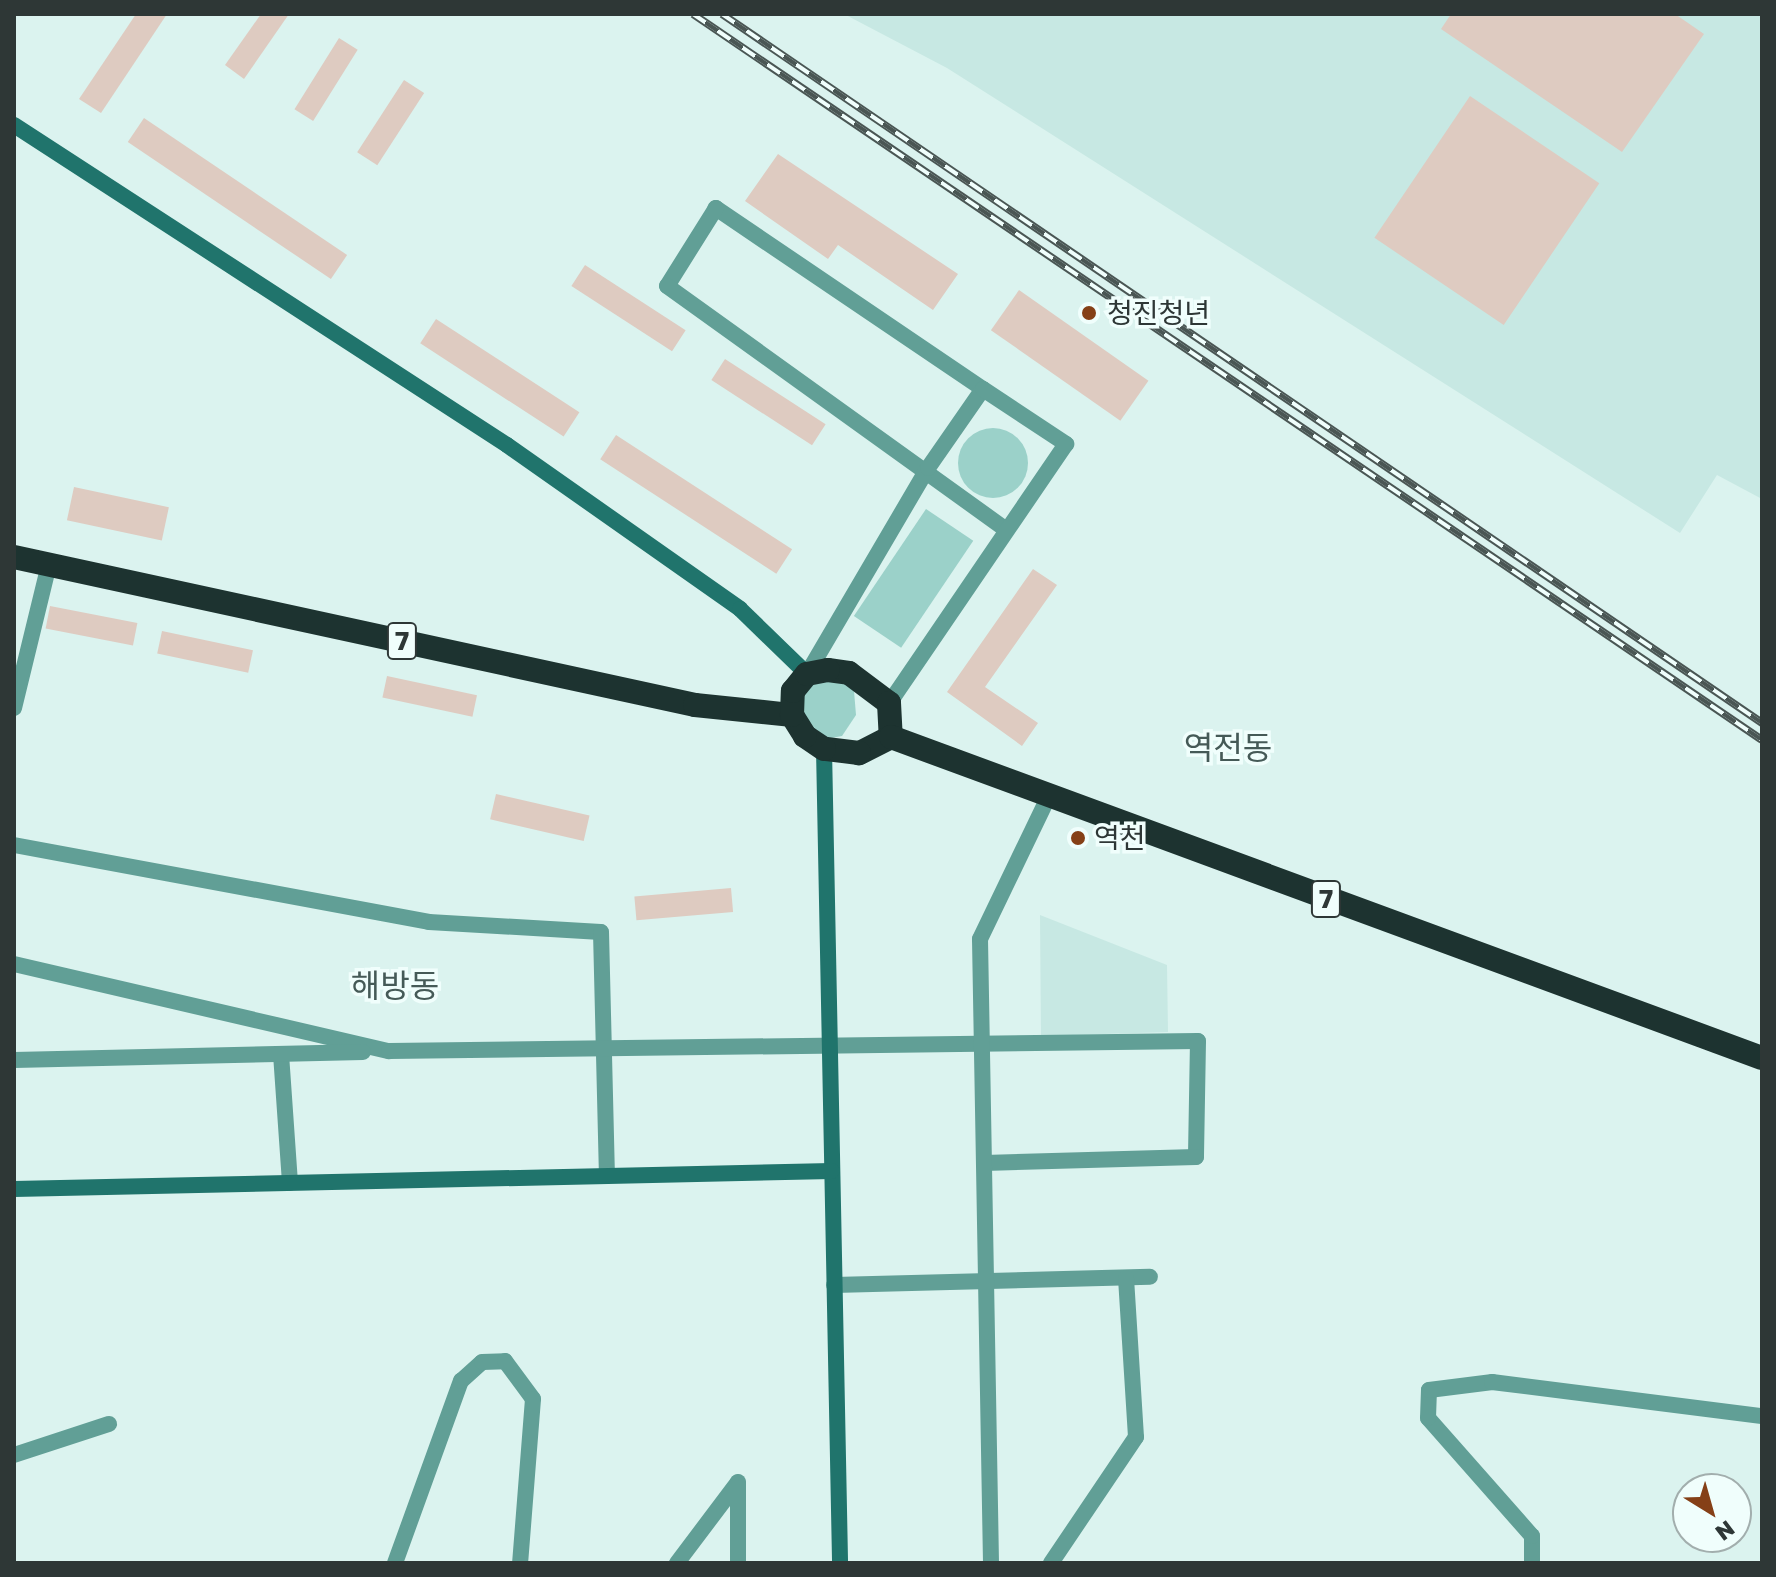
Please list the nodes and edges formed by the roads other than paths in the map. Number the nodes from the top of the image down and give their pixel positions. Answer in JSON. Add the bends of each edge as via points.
{"nodes":[{"id":1,"x":14,"y":125,"type":"edge"},
{"id":2,"x":983,"y":389,"type":"junction"},
{"id":3,"x":928,"y":468,"type":"junction"},
{"id":4,"x":1007,"y":530,"type":"junction"},
{"id":5,"x":14,"y":557,"type":"edge"},
{"id":6,"x":49,"y":564,"type":"junction"},
{"id":7,"x":807,"y":674,"type":"junction"},
{"id":8,"x":889,"y":703,"type":"junction"},
{"id":9,"x":14,"y":708,"type":"edge"},
{"id":10,"x":792,"y":715,"type":"junction"},
{"id":11,"x":891,"y":737,"type":"junction"},
{"id":12,"x":824,"y":749,"type":"junction"},
{"id":13,"x":1048,"y":798,"type":"junction"},
{"id":14,"x":14,"y":845,"type":"edge"},
{"id":15,"x":14,"y":964,"type":"edge"},
{"id":16,"x":830,"y":1041,"type":"junction"},
{"id":17,"x":982,"y":1041,"type":"junction"},
{"id":18,"x":603,"y":1046,"type":"junction"},
{"id":19,"x":389,"y":1051,"type":"junction"},
{"id":20,"x":281,"y":1054,"type":"junction"},
{"id":21,"x":1762,"y":1058,"type":"edge"},
{"id":22,"x":14,"y":1060,"type":"edge"},
{"id":23,"x":984,"y":1163,"type":"junction"},
{"id":24,"x":832,"y":1171,"type":"junction"},
{"id":25,"x":607,"y":1176,"type":"junction"},
{"id":26,"x":290,"y":1183,"type":"junction"},
{"id":27,"x":14,"y":1189,"type":"edge"},
{"id":28,"x":1150,"y":1277,"type":"dead end"},
{"id":29,"x":1126,"y":1278,"type":"junction"},
{"id":30,"x":986,"y":1282,"type":"junction"},
{"id":31,"x":834,"y":1285,"type":"junction"},
{"id":32,"x":1762,"y":1416,"type":"edge"},
{"id":33,"x":109,"y":1424,"type":"dead end"},
{"id":34,"x":14,"y":1455,"type":"edge"},
{"id":35,"x":395,"y":1563,"type":"edge"},
{"id":36,"x":520,"y":1563,"type":"edge"},
{"id":37,"x":677,"y":1563,"type":"edge"},
{"id":38,"x":738,"y":1563,"type":"edge"},
{"id":39,"x":840,"y":1563,"type":"edge"},
{"id":40,"x":991,"y":1563,"type":"edge"},
{"id":41,"x":1051,"y":1563,"type":"edge"},
{"id":42,"x":1532,"y":1563,"type":"edge"}],
"edges":[{"from":1,"to":7,"type":"street","via":[[507,445],[740,609]]},
{"from":2,"to":3,"type":"street"},
{"from":2,"to":3,"type":"street","via":[[716,208],[667,286]]},
{"from":2,"to":4,"type":"street","via":[[1066,444]]},
{"from":3,"to":4,"type":"street"},
{"from":3,"to":7,"type":"street"},
{"from":4,"to":8,"type":"street"},
{"from":5,"to":6,"type":"highway","number":"7"},
{"from":6,"to":9,"type":"street"},
{"from":6,"to":10,"type":"highway","number":"7","via":[[695,705]]},
{"from":7,"to":8,"type":"highway","via":[[849,673]]},
{"from":7,"to":10,"type":"highway","via":[[793,691]]},
{"from":8,"to":11,"type":"highway"},
{"from":10,"to":12,"type":"highway","via":[[805,736]]},
{"from":11,"to":12,"type":"highway","via":[[859,753]]},
{"from":11,"to":13,"type":"highway","number":"7"},
{"from":12,"to":16,"type":"street"},
{"from":13,"to":17,"type":"street","via":[[980,939]]},
{"from":13,"to":21,"type":"highway","number":"7"},
{"from":14,"to":18,"type":"street","via":[[429,922],[601,932]]},
{"from":15,"to":19,"type":"street"},
{"from":16,"to":17,"type":"street"},
{"from":16,"to":18,"type":"street"},
{"from":16,"to":24,"type":"street"},
{"from":17,"to":23,"type":"street"},
{"from":17,"to":23,"type":"street","via":[[1198,1041],[1196,1157]]},
{"from":18,"to":19,"type":"street"},
{"from":18,"to":25,"type":"street"},
{"from":19,"to":20,"type":"street"},
{"from":20,"to":22,"type":"street"},
{"from":20,"to":26,"type":"street"},
{"from":23,"to":30,"type":"street"},
{"from":24,"to":25,"type":"street"},
{"from":24,"to":31,"type":"street"},
{"from":25,"to":26,"type":"street"},
{"from":26,"to":27,"type":"street"},
{"from":28,"to":29,"type":"street"},
{"from":29,"to":30,"type":"street"},
{"from":29,"to":41,"type":"street","via":[[1136,1437]]},
{"from":30,"to":31,"type":"street"},
{"from":30,"to":40,"type":"street"},
{"from":31,"to":39,"type":"street"},
{"from":32,"to":42,"type":"street","via":[[1492,1382],[1429,1390],[1428,1418],[1532,1536]]},
{"from":33,"to":34,"type":"street"},
{"from":35,"to":36,"type":"street","via":[[461,1381],[482,1362],[505,1361],[533,1399]]},
{"from":37,"to":38,"type":"street","via":[[738,1482]]}]}
